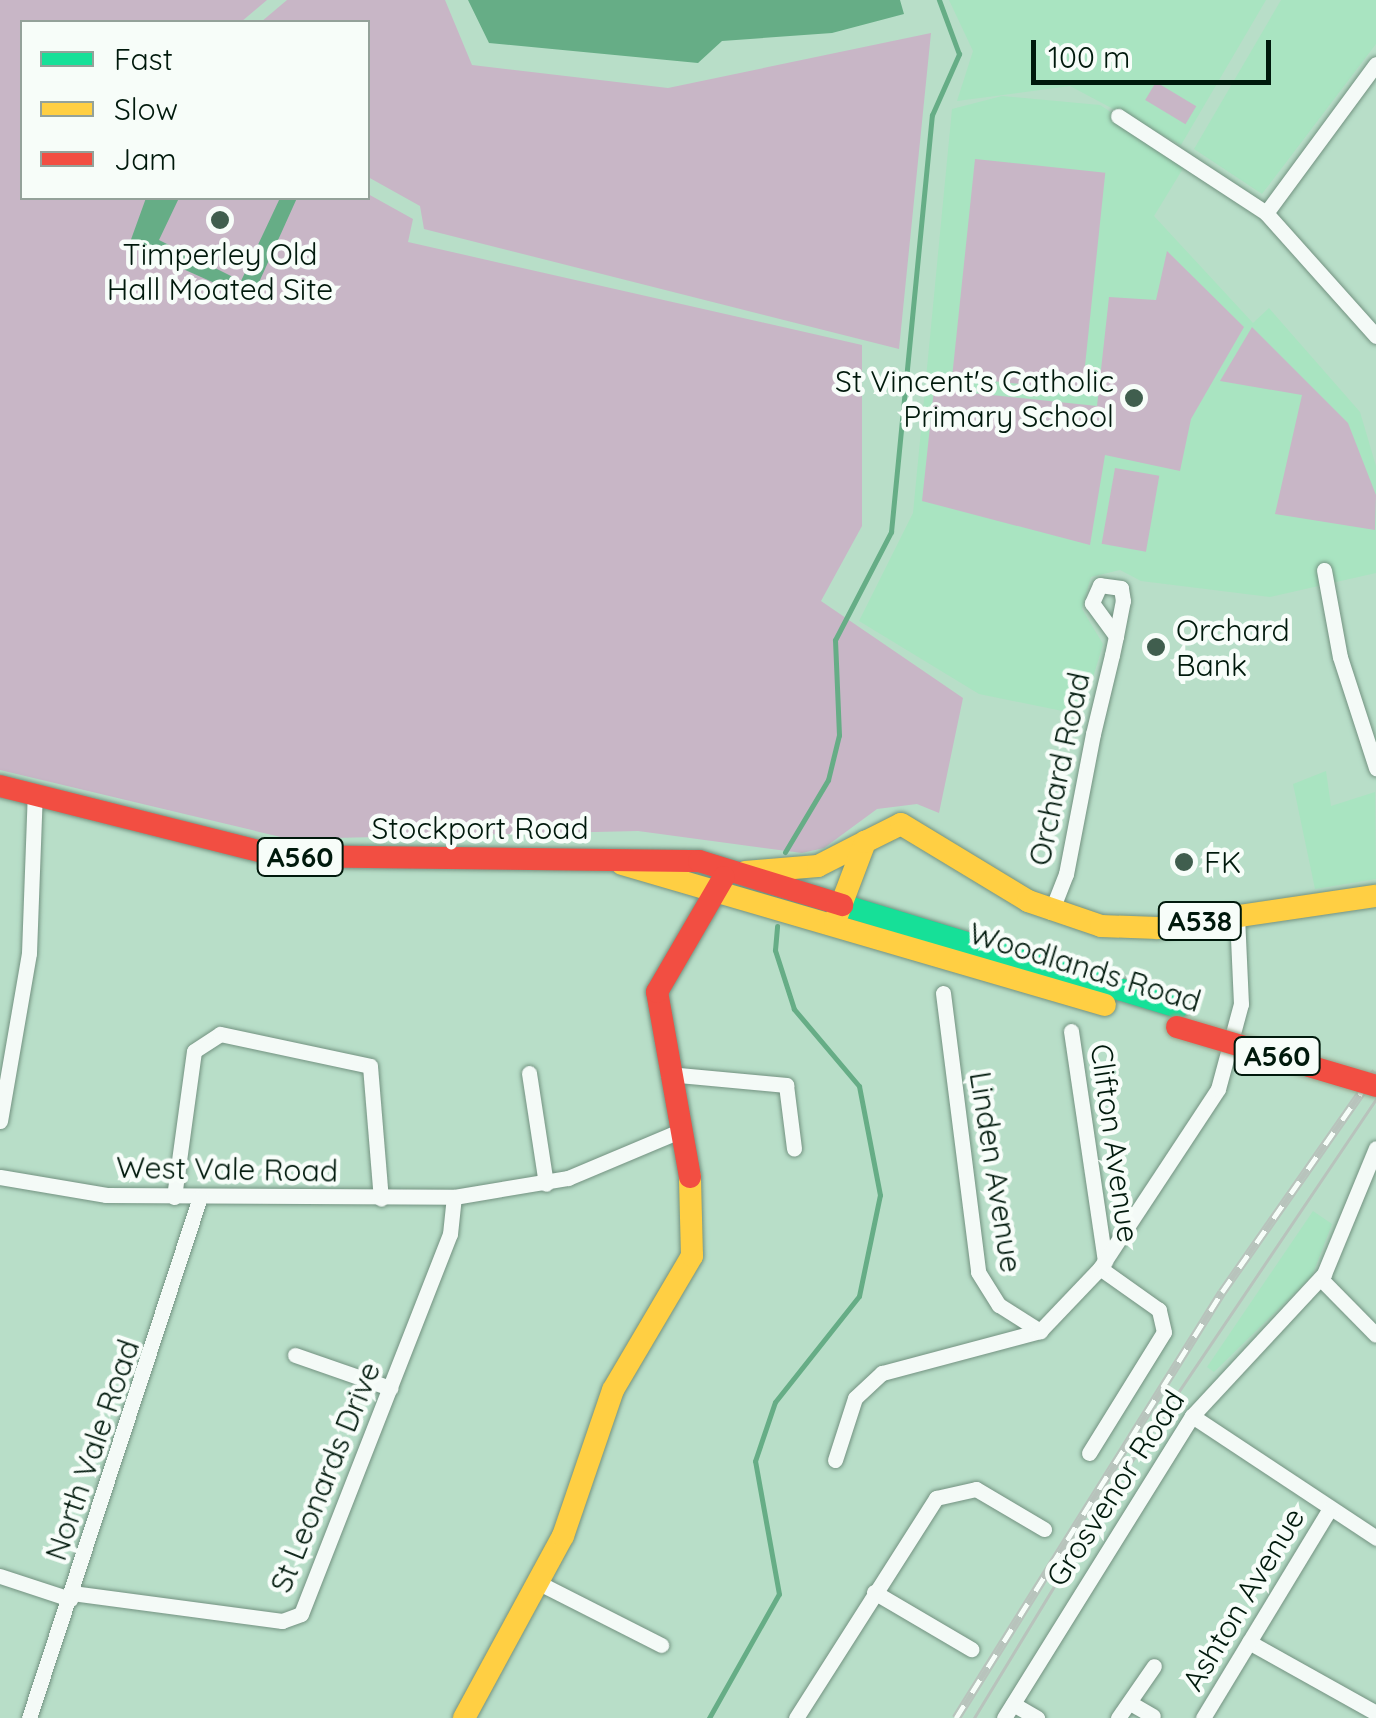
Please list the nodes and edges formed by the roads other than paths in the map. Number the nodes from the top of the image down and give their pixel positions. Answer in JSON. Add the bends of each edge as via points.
{"nodes":[{"id":1,"x":1376,"y":64,"type":"edge"},
{"id":2,"x":1118,"y":116,"type":"dead end"},
{"id":3,"x":1266,"y":213,"type":"junction"},
{"id":4,"x":1376,"y":336,"type":"edge"},
{"id":5,"x":1324,"y":570,"type":"dead end"},
{"id":6,"x":1116,"y":636,"type":"dead end"},
{"id":7,"x":1376,"y":768,"type":"edge"},
{"id":8,"x":0,"y":786,"type":"edge"},
{"id":9,"x":35,"y":790,"type":"junction"},
{"id":10,"x":864,"y":842,"type":"junction"},
{"id":11,"x":610,"y":860,"type":"junction"},
{"id":12,"x":736,"y":870,"type":"junction"},
{"id":13,"x":719,"y":893,"type":"junction"},
{"id":14,"x":1376,"y":896,"type":"edge"},
{"id":15,"x":842,"y":899,"type":"junction"},
{"id":16,"x":1052,"y":912,"type":"junction"},
{"id":17,"x":1237,"y":916,"type":"junction"},
{"id":18,"x":833,"y":926,"type":"junction"},
{"id":19,"x":943,"y":993,"type":"dead end"},
{"id":20,"x":1178,"y":1017,"type":"junction"},
{"id":21,"x":1071,"y":1031,"type":"dead end"},
{"id":22,"x":1376,"y":1065,"type":"edge"},
{"id":23,"x":530,"y":1073,"type":"dead end"},
{"id":24,"x":668,"y":1074,"type":"junction"},
{"id":25,"x":1376,"y":1086,"type":"edge"},
{"id":26,"x":0,"y":1121,"type":"edge"},
{"id":27,"x":680,"y":1132,"type":"junction"},
{"id":28,"x":794,"y":1148,"type":"dead end"},
{"id":29,"x":1376,"y":1148,"type":"edge"},
{"id":30,"x":1371,"y":1164,"type":"edge"},
{"id":31,"x":0,"y":1177,"type":"edge"},
{"id":32,"x":546,"y":1184,"type":"junction"},
{"id":33,"x":174,"y":1197,"type":"junction"},
{"id":34,"x":454,"y":1197,"type":"junction"},
{"id":35,"x":200,"y":1198,"type":"junction"},
{"id":36,"x":381,"y":1199,"type":"junction"},
{"id":37,"x":1102,"y":1265,"type":"junction"},
{"id":38,"x":1320,"y":1278,"type":"junction"},
{"id":39,"x":1040,"y":1331,"type":"junction"},
{"id":40,"x":1376,"y":1335,"type":"edge"},
{"id":41,"x":295,"y":1355,"type":"dead end"},
{"id":42,"x":390,"y":1388,"type":"junction"},
{"id":43,"x":1192,"y":1416,"type":"junction"},
{"id":44,"x":1088,"y":1421,"type":"dead end"},
{"id":45,"x":1103,"y":1432,"type":"junction"},
{"id":46,"x":1089,"y":1452,"type":"dead end"},
{"id":47,"x":836,"y":1460,"type":"dead end"},
{"id":48,"x":1330,"y":1508,"type":"junction"},
{"id":49,"x":1045,"y":1528,"type":"dead end"},
{"id":50,"x":1376,"y":1538,"type":"edge"},
{"id":51,"x":0,"y":1576,"type":"edge"},
{"id":52,"x":539,"y":1584,"type":"junction"},
{"id":53,"x":874,"y":1592,"type":"junction"},
{"id":54,"x":71,"y":1596,"type":"junction"},
{"id":55,"x":1248,"y":1642,"type":"junction"},
{"id":56,"x":661,"y":1645,"type":"dead end"},
{"id":57,"x":971,"y":1648,"type":"dead end"},
{"id":58,"x":1154,"y":1666,"type":"dead end"},
{"id":59,"x":1132,"y":1704,"type":"junction"},
{"id":60,"x":1008,"y":1711,"type":"edge"},
{"id":61,"x":1376,"y":1713,"type":"edge"},
{"id":62,"x":803,"y":1716,"type":"edge"},
{"id":63,"x":1153,"y":1716,"type":"edge"},
{"id":64,"x":29,"y":1718,"type":"edge"},
{"id":65,"x":464,"y":1718,"type":"edge"},
{"id":66,"x":1038,"y":1718,"type":"edge"},
{"id":67,"x":1118,"y":1718,"type":"edge"},
{"id":68,"x":1203,"y":1718,"type":"edge"}],
"edges":[{"from":1,"to":3,"type":"street"},
{"from":2,"to":3,"type":"street"},
{"from":3,"to":4,"type":"street"},
{"from":5,"to":7,"type":"street","via":[[1340,657]]},
{"from":6,"to":16,"type":"street","name":"Orchard Road"},
{"from":8,"to":9,"type":"main road","name":"Stockport Road","number":"A560"},
{"from":9,"to":11,"type":"main road","name":"Stockport Road","number":"A560","via":[[279,856]]},
{"from":9,"to":26,"type":"street","via":[[30,953]]},
{"from":10,"to":12,"type":"main road","via":[[818,866]]},
{"from":10,"to":15,"type":"main road"},
{"from":10,"to":16,"type":"main road","number":"A538","via":[[911,825]]},
{"from":11,"to":12,"type":"main road","name":"Stockport Road","number":"A560","via":[[664,855]]},
{"from":11,"to":13,"type":"main road","name":"Stockport Road","number":"A560"},
{"from":12,"to":13,"type":"main road"},
{"from":12,"to":15,"type":"main road","name":"Stockport Road","number":"A560"},
{"from":13,"to":18,"type":"main road","name":"Stockport Road","number":"A560"},
{"from":13,"to":24,"type":"main road","via":[[660,980]]},
{"from":14,"to":17,"type":"main road","number":"A538"},
{"from":15,"to":18,"type":"main road"},
{"from":15,"to":20,"type":"main road","name":"Woodlands Road","number":"A560"},
{"from":16,"to":17,"type":"main road","number":"A538","via":[[1118,929]]},
{"from":17,"to":37,"type":"street","via":[[1241,1002],[1218,1088]]},
{"from":18,"to":20,"type":"main road","name":"Woodlands Road","number":"A560"},
{"from":19,"to":39,"type":"street","name":"Linden Avenue","via":[[978,1272],[999,1305]]},
{"from":20,"to":22,"type":"main road","name":"Woodlands Road","number":"A560"},
{"from":20,"to":25,"type":"main road","name":"Woodlands Road","number":"A560","bridge":true},
{"from":21,"to":37,"type":"street","name":"Clifton Avenue"},
{"from":23,"to":32,"type":"street"},
{"from":24,"to":27,"type":"main road"},
{"from":24,"to":28,"type":"street","via":[[786,1085]]},
{"from":27,"to":32,"type":"street","name":"West Vale Road"},
{"from":27,"to":52,"type":"main road","via":[[695,1207],[692,1256],[607,1403]]},
{"from":29,"to":30,"type":"street","name":"Grosvenor Road"},
{"from":30,"to":38,"type":"street","name":"Grosvenor Road"},
{"from":31,"to":33,"type":"street","name":"West Vale Road"},
{"from":32,"to":34,"type":"street","name":"West Vale Road"},
{"from":33,"to":35,"type":"street","name":"West Vale Road"},
{"from":33,"to":36,"type":"street","via":[[194,1051],[220,1034],[370,1066]]},
{"from":34,"to":36,"type":"street","name":"West Vale Road"},
{"from":34,"to":42,"type":"street","name":"St Leonards Drive","via":[[450,1234]]},
{"from":35,"to":36,"type":"street","name":"West Vale Road"},
{"from":35,"to":54,"type":"street","name":"North Vale Road"},
{"from":37,"to":39,"type":"street"},
{"from":37,"to":45,"type":"street","via":[[1159,1310],[1164,1332]]},
{"from":38,"to":40,"type":"street"},
{"from":38,"to":43,"type":"street","name":"Grosvenor Road"},
{"from":39,"to":47,"type":"street","via":[[882,1373],[856,1398]]},
{"from":41,"to":42,"type":"street"},
{"from":42,"to":54,"type":"street","name":"St Leonards Drive","via":[[294,1620]]},
{"from":43,"to":48,"type":"street"},
{"from":43,"to":60,"type":"street","name":"Grosvenor Road"},
{"from":44,"to":45,"type":"street"},
{"from":45,"to":46,"type":"street"},
{"from":48,"to":50,"type":"street"},
{"from":48,"to":55,"type":"street","name":"Ashton Avenue"},
{"from":49,"to":53,"type":"street","via":[[976,1490],[948,1491]]},
{"from":51,"to":54,"type":"street"},
{"from":52,"to":56,"type":"street"},
{"from":52,"to":65,"type":"main road"},
{"from":53,"to":57,"type":"street"},
{"from":53,"to":62,"type":"street"},
{"from":54,"to":64,"type":"street","name":"North Vale Road"},
{"from":55,"to":61,"type":"street"},
{"from":55,"to":68,"type":"street","name":"Ashton Avenue"},
{"from":58,"to":59,"type":"street"},
{"from":59,"to":63,"type":"street"},
{"from":59,"to":67,"type":"street"},
{"from":60,"to":66,"type":"street"}]}
